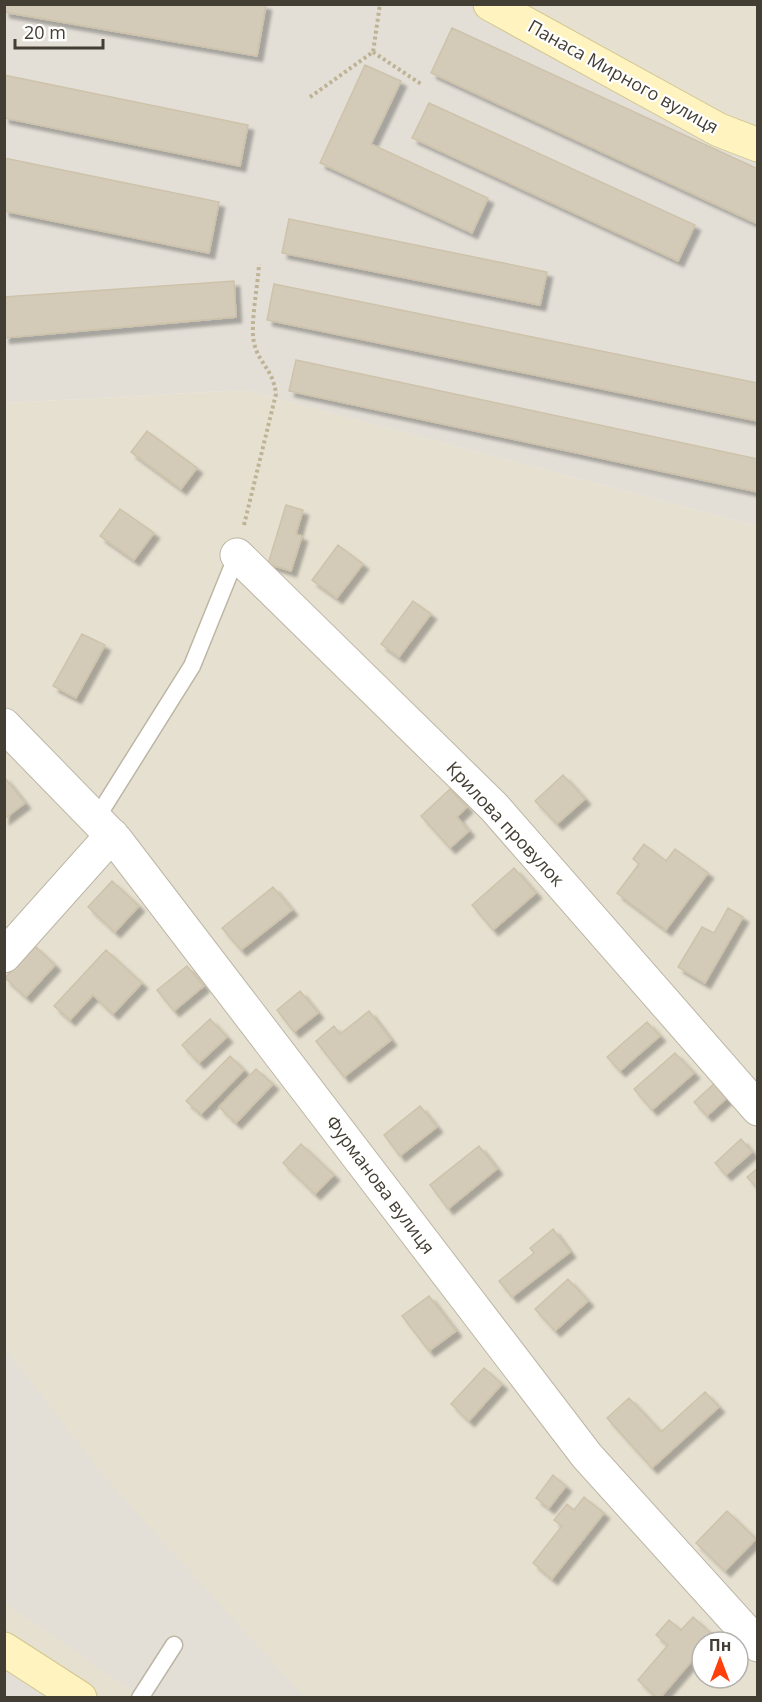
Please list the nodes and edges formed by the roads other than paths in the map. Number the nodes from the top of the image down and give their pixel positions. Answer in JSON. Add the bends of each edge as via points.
{"nodes":[{"id":1,"x":490,"y":4,"type":"edge"},
{"id":2,"x":758,"y":146,"type":"edge"},
{"id":3,"x":237,"y":555,"type":"joint"},
{"id":4,"x":4,"y":725,"type":"edge"},
{"id":5,"x":104,"y":827,"type":"junction"},
{"id":6,"x":4,"y":956,"type":"edge"},
{"id":7,"x":758,"y":1108,"type":"edge"},
{"id":8,"x":174,"y":1645,"type":"dead end"},
{"id":9,"x":758,"y":1645,"type":"edge"},
{"id":10,"x":4,"y":1648,"type":"edge"},
{"id":11,"x":80,"y":1698,"type":"edge"},
{"id":12,"x":140,"y":1698,"type":"edge"}],
"edges":[{"from":1,"to":2,"type":"street","name":"Панаса Мирного вулиця","via":[[719,130]]},
{"from":3,"to":5,"type":"lane","via":[[192,666]]},
{"from":3,"to":7,"type":"street","name":"Крилова провулок","via":[[494,807]]},
{"from":4,"to":5,"type":"street","name":"Фурманова вулиця"},
{"from":5,"to":6,"type":"street"},
{"from":5,"to":9,"type":"street","name":"Фурманова вулиця","via":[[587,1456]]},
{"from":8,"to":12,"type":"lane"},
{"from":10,"to":11,"type":"street"}]}
